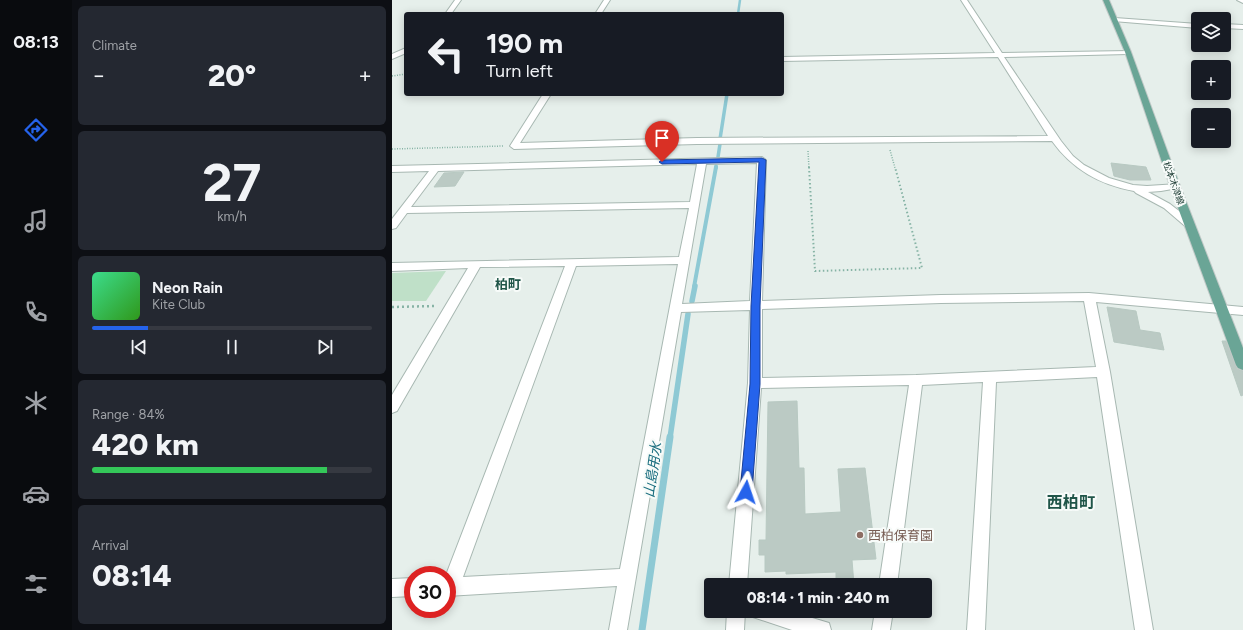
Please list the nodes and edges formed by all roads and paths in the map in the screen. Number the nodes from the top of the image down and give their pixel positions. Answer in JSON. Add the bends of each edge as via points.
{"nodes":[{"id":1,"x":458,"y":0,"type":"edge"},
{"id":2,"x":607,"y":0,"type":"edge"},
{"id":3,"x":964,"y":0,"type":"edge"},
{"id":4,"x":1106,"y":0,"type":"edge"},
{"id":5,"x":1240,"y":0,"type":"edge"},
{"id":6,"x":1243,"y":1,"type":"edge"},
{"id":7,"x":449,"y":12,"type":"edge"},
{"id":8,"x":599,"y":12,"type":"edge"},
{"id":9,"x":1115,"y":20,"type":"junction"},
{"id":10,"x":1191,"y":25,"type":"edge"},
{"id":11,"x":1231,"y":26,"type":"edge"},
{"id":12,"x":1243,"y":26,"type":"edge"},
{"id":13,"x":404,"y":51,"type":"edge"},
{"id":14,"x":1128,"y":52,"type":"junction"},
{"id":15,"x":1000,"y":55,"type":"junction"},
{"id":16,"x":392,"y":57,"type":"edge"},
{"id":17,"x":784,"y":59,"type":"edge"},
{"id":18,"x":404,"y":74,"type":"edge"},
{"id":19,"x":392,"y":76,"type":"edge"},
{"id":20,"x":546,"y":96,"type":"edge"},
{"id":21,"x":1054,"y":138,"type":"junction"},
{"id":22,"x":807,"y":140,"type":"junction"},
{"id":23,"x":887,"y":140,"type":"junction"},
{"id":24,"x":514,"y":146,"type":"junction"},
{"id":25,"x":392,"y":149,"type":"edge"},
{"id":26,"x":702,"y":161,"type":"junction"},
{"id":27,"x":436,"y":168,"type":"junction"},
{"id":28,"x":392,"y":169,"type":"edge"},
{"id":29,"x":1175,"y":186,"type":"junction"},
{"id":30,"x":1134,"y":189,"type":"junction"},
{"id":31,"x":695,"y":205,"type":"junction"},
{"id":32,"x":404,"y":210,"type":"junction"},
{"id":33,"x":1190,"y":224,"type":"junction"},
{"id":34,"x":392,"y":226,"type":"edge"},
{"id":35,"x":685,"y":260,"type":"junction"},
{"id":36,"x":572,"y":262,"type":"junction"},
{"id":37,"x":476,"y":264,"type":"junction"},
{"id":38,"x":392,"y":267,"type":"edge"},
{"id":39,"x":1089,"y":297,"type":"junction"},
{"id":40,"x":451,"y":305,"type":"junction"},
{"id":41,"x":756,"y":306,"type":"junction"},
{"id":42,"x":392,"y":307,"type":"edge"},
{"id":43,"x":676,"y":308,"type":"junction"},
{"id":44,"x":1222,"y":308,"type":"junction"},
{"id":45,"x":1243,"y":311,"type":"edge"},
{"id":46,"x":1243,"y":365,"type":"edge"},
{"id":47,"x":1103,"y":372,"type":"junction"},
{"id":48,"x":990,"y":377,"type":"junction"},
{"id":49,"x":916,"y":380,"type":"junction"},
{"id":50,"x":755,"y":384,"type":"junction"},
{"id":51,"x":392,"y":407,"type":"edge"},
{"id":52,"x":456,"y":568,"type":"edge"},
{"id":53,"x":628,"y":577,"type":"junction"},
{"id":54,"x":739,"y":578,"type":"edge"},
{"id":55,"x":889,"y":578,"type":"edge"},
{"id":56,"x":456,"y":586,"type":"edge"},
{"id":57,"x":404,"y":587,"type":"edge"},
{"id":58,"x":392,"y":588,"type":"edge"},
{"id":59,"x":736,"y":618,"type":"edge"},
{"id":60,"x":782,"y":618,"type":"edge"},
{"id":61,"x":883,"y":618,"type":"edge"},
{"id":62,"x":618,"y":630,"type":"edge"},
{"id":63,"x":735,"y":630,"type":"edge"},
{"id":64,"x":822,"y":630,"type":"edge"},
{"id":65,"x":881,"y":630,"type":"edge"},
{"id":66,"x":976,"y":630,"type":"edge"},
{"id":67,"x":1144,"y":630,"type":"edge"}],
"edges":[{"from":1,"to":7,"type":"street"},
{"from":2,"to":8,"type":"street"},
{"from":3,"to":15,"type":"street"},
{"from":4,"to":9,"type":"main road","name":"松本木津線"},
{"from":5,"to":6,"type":"street"},
{"from":9,"to":10,"type":"street"},
{"from":9,"to":14,"type":"main road","name":"松本木津線"},
{"from":11,"to":12,"type":"street"},
{"from":13,"to":16,"type":"street"},
{"from":14,"to":15,"type":"street"},
{"from":14,"to":29,"type":"main road","name":"松本木津線"},
{"from":15,"to":17,"type":"street"},
{"from":15,"to":21,"type":"street"},
{"from":18,"to":19,"type":"path"},
{"from":20,"to":24,"type":"street"},
{"from":21,"to":23,"type":"street"},
{"from":21,"to":30,"type":"street","via":[[1068,157],[1087,171]]},
{"from":22,"to":23,"type":"street"},
{"from":22,"to":23,"type":"path","via":[[816,271],[922,268]]},
{"from":22,"to":24,"type":"street"},
{"from":24,"to":25,"type":"path"},
{"from":26,"to":27,"type":"street"},
{"from":26,"to":31,"type":"street"},
{"from":26,"to":41,"type":"street","via":[[762,160]]},
{"from":27,"to":28,"type":"street"},
{"from":27,"to":32,"type":"street"},
{"from":29,"to":30,"type":"street","via":[[1162,190]]},
{"from":29,"to":33,"type":"main road","name":"松本木津線"},
{"from":30,"to":33,"type":"street","via":[[1167,206]]},
{"from":31,"to":32,"type":"street"},
{"from":31,"to":35,"type":"street"},
{"from":32,"to":34,"type":"street"},
{"from":33,"to":44,"type":"main road","name":"松本木津線"},
{"from":35,"to":36,"type":"street"},
{"from":35,"to":43,"type":"street"},
{"from":36,"to":37,"type":"street"},
{"from":36,"to":52,"type":"street"},
{"from":37,"to":38,"type":"street"},
{"from":37,"to":40,"type":"street"},
{"from":39,"to":41,"type":"street"},
{"from":39,"to":44,"type":"street"},
{"from":39,"to":47,"type":"street"},
{"from":40,"to":42,"type":"path"},
{"from":40,"to":51,"type":"street"},
{"from":41,"to":43,"type":"street"},
{"from":41,"to":50,"type":"street"},
{"from":43,"to":53,"type":"street"},
{"from":44,"to":45,"type":"street"},
{"from":44,"to":46,"type":"main road","name":"松本木津線"},
{"from":47,"to":48,"type":"street"},
{"from":47,"to":67,"type":"street"},
{"from":48,"to":49,"type":"street"},
{"from":48,"to":66,"type":"street"},
{"from":49,"to":50,"type":"street"},
{"from":49,"to":55,"type":"street"},
{"from":50,"to":54,"type":"street"},
{"from":53,"to":56,"type":"street"},
{"from":53,"to":62,"type":"street"},
{"from":57,"to":58,"type":"street"},
{"from":59,"to":63,"type":"street"},
{"from":60,"to":64,"type":"street"},
{"from":61,"to":65,"type":"street"}]}
